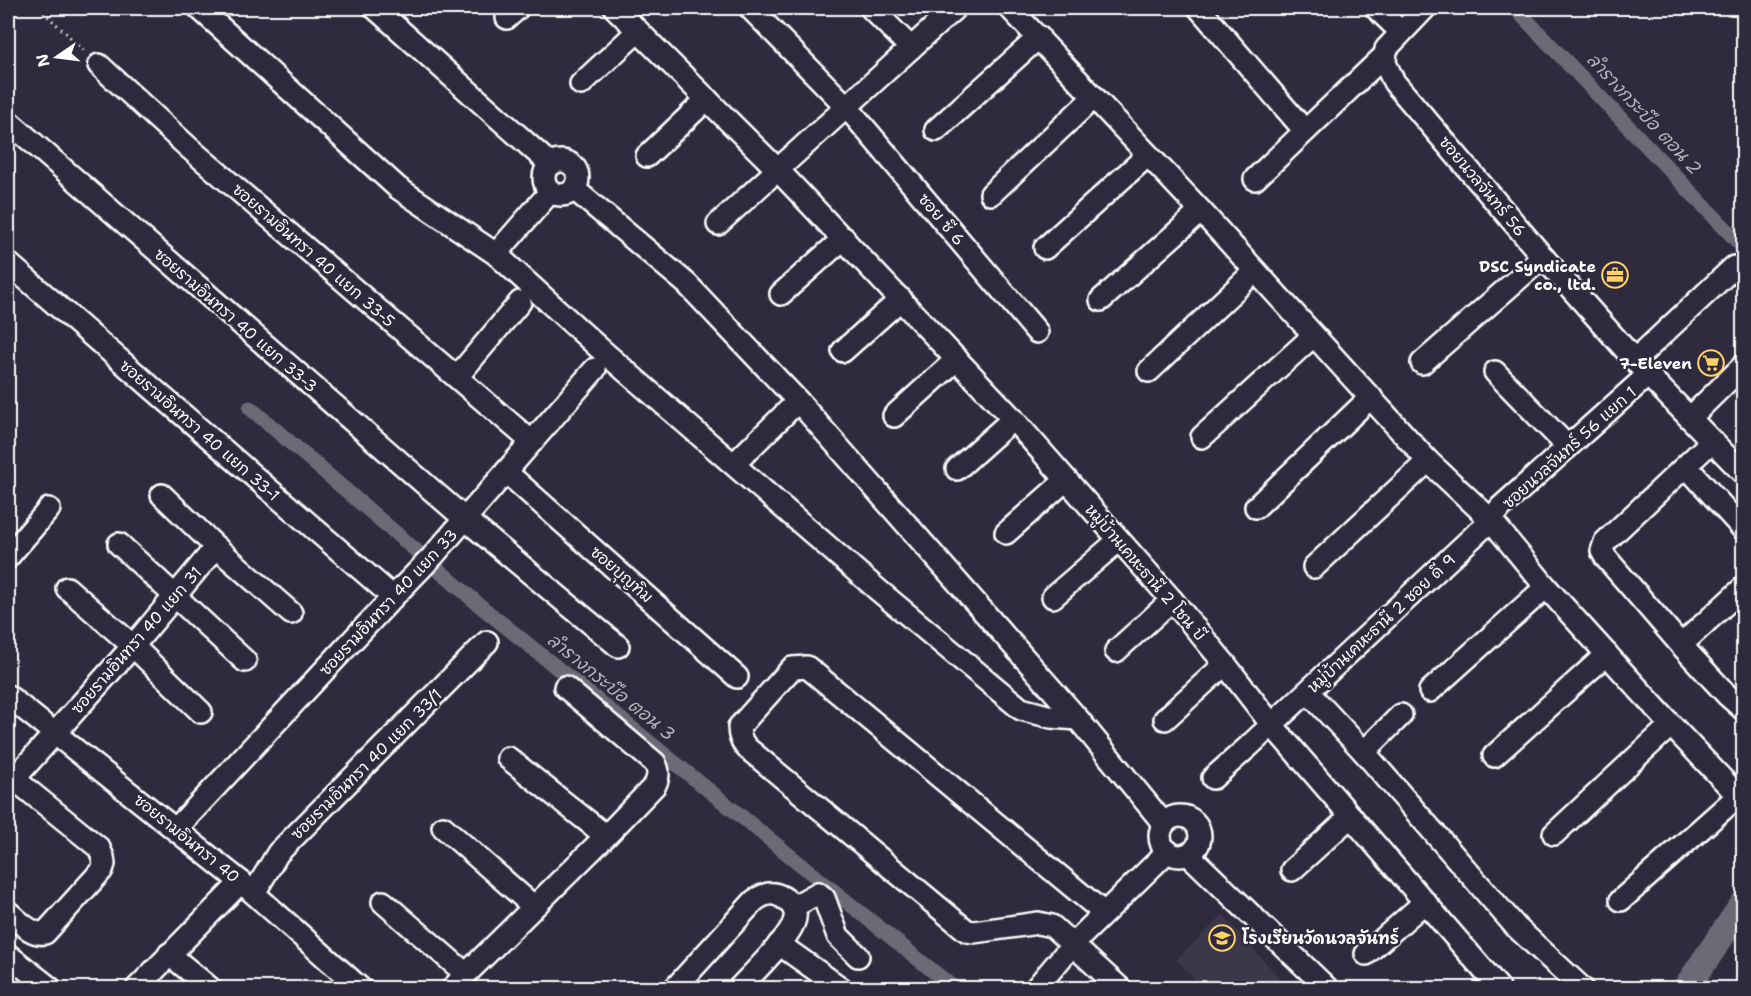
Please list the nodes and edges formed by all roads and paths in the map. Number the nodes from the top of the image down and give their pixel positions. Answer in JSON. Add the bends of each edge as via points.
{"nodes":[{"id":1,"x":39,"y":8,"type":"edge"},
{"id":2,"x":199,"y":8,"type":"edge"},
{"id":3,"x":375,"y":8,"type":"edge"},
{"id":4,"x":615,"y":8,"type":"edge"},
{"id":5,"x":750,"y":8,"type":"edge"},
{"id":6,"x":871,"y":8,"type":"edge"},
{"id":7,"x":955,"y":8,"type":"edge"},
{"id":8,"x":1010,"y":8,"type":"edge"},
{"id":9,"x":1199,"y":8,"type":"edge"},
{"id":10,"x":1376,"y":8,"type":"edge"},
{"id":11,"x":1425,"y":8,"type":"edge"},
{"id":12,"x":638,"y":31,"type":"junction"},
{"id":13,"x":1401,"y":32,"type":"junction"},
{"id":14,"x":1039,"y":37,"type":"junction"},
{"id":15,"x":911,"y":48,"type":"junction"},
{"id":16,"x":1385,"y":55,"type":"junction"},
{"id":17,"x":99,"y":65,"type":"joint"},
{"id":18,"x":581,"y":84,"type":"dead end"},
{"id":19,"x":1094,"y":97,"type":"junction"},
{"id":20,"x":707,"y":99,"type":"junction"},
{"id":21,"x":846,"y":106,"type":"junction"},
{"id":22,"x":8,"y":121,"type":"edge"},
{"id":23,"x":936,"y":130,"type":"dead end"},
{"id":24,"x":1305,"y":131,"type":"junction"},
{"id":25,"x":1148,"y":155,"type":"junction"},
{"id":26,"x":647,"y":156,"type":"dead end"},
{"id":27,"x":551,"y":165,"type":"junction"},
{"id":28,"x":777,"y":169,"type":"junction"},
{"id":29,"x":1255,"y":179,"type":"dead end"},
{"id":30,"x":574,"y":189,"type":"junction"},
{"id":31,"x":551,"y":191,"type":"junction"},
{"id":32,"x":991,"y":194,"type":"dead end"},
{"id":33,"x":1201,"y":211,"type":"junction"},
{"id":34,"x":718,"y":224,"type":"dead end"},
{"id":35,"x":844,"y":238,"type":"junction"},
{"id":36,"x":1045,"y":248,"type":"dead end"},
{"id":37,"x":496,"y":254,"type":"junction"},
{"id":38,"x":1543,"y":257,"type":"junction"},
{"id":39,"x":8,"y":263,"type":"edge"},
{"id":40,"x":1734,"y":267,"type":"dead end"},
{"id":41,"x":1255,"y":271,"type":"junction"},
{"id":42,"x":781,"y":294,"type":"dead end"},
{"id":43,"x":901,"y":299,"type":"junction"},
{"id":44,"x":1101,"y":300,"type":"dead end"},
{"id":45,"x":520,"y":302,"type":"dead end"},
{"id":46,"x":1037,"y":332,"type":"dead end"},
{"id":47,"x":1313,"y":336,"type":"junction"},
{"id":48,"x":843,"y":351,"type":"dead end"},
{"id":49,"x":957,"y":359,"type":"junction"},
{"id":50,"x":1422,"y":363,"type":"dead end"},
{"id":51,"x":1743,"y":365,"type":"edge"},
{"id":52,"x":1641,"y":367,"type":"junction"},
{"id":53,"x":595,"y":369,"type":"dead end"},
{"id":54,"x":1149,"y":371,"type":"dead end"},
{"id":55,"x":1495,"y":372,"type":"dead end"},
{"id":56,"x":457,"y":377,"type":"junction"},
{"id":57,"x":1371,"y":398,"type":"junction"},
{"id":58,"x":798,"y":401,"type":"junction"},
{"id":59,"x":894,"y":416,"type":"dead end"},
{"id":60,"x":1690,"y":418,"type":"junction"},
{"id":61,"x":1013,"y":419,"type":"junction"},
{"id":62,"x":1203,"y":437,"type":"dead end"},
{"id":63,"x":1712,"y":441,"type":"junction"},
{"id":64,"x":532,"y":442,"type":"junction"},
{"id":65,"x":1568,"y":447,"type":"junction"},
{"id":66,"x":1428,"y":461,"type":"junction"},
{"id":67,"x":734,"y":464,"type":"junction"},
{"id":68,"x":1686,"y":466,"type":"junction"},
{"id":69,"x":957,"y":469,"type":"dead end"},
{"id":70,"x":506,"y":472,"type":"junction"},
{"id":71,"x":1743,"y":474,"type":"edge"},
{"id":72,"x":1066,"y":480,"type":"junction"},
{"id":73,"x":162,"y":495,"type":"dead end"},
{"id":74,"x":1256,"y":507,"type":"dead end"},
{"id":75,"x":49,"y":508,"type":"dead end"},
{"id":76,"x":465,"y":519,"type":"junction"},
{"id":77,"x":1491,"y":520,"type":"junction"},
{"id":78,"x":1743,"y":530,"type":"edge"},
{"id":79,"x":1006,"y":533,"type":"dead end"},
{"id":80,"x":1119,"y":540,"type":"junction"},
{"id":81,"x":119,"y":544,"type":"dead end"},
{"id":82,"x":216,"y":547,"type":"junction"},
{"id":83,"x":8,"y":557,"type":"edge"},
{"id":84,"x":1314,"y":567,"type":"dead end"},
{"id":85,"x":1546,"y":587,"type":"junction"},
{"id":86,"x":1743,"y":587,"type":"edge"},
{"id":87,"x":68,"y":588,"type":"dead end"},
{"id":88,"x":174,"y":596,"type":"junction"},
{"id":89,"x":393,"y":597,"type":"junction"},
{"id":90,"x":1053,"y":597,"type":"dead end"},
{"id":91,"x":1172,"y":600,"type":"junction"},
{"id":92,"x":291,"y":613,"type":"dead end"},
{"id":93,"x":487,"y":642,"type":"dead end"},
{"id":94,"x":1681,"y":645,"type":"junction"},
{"id":95,"x":133,"y":646,"type":"junction"},
{"id":96,"x":618,"y":646,"type":"dead end"},
{"id":97,"x":1116,"y":651,"type":"dead end"},
{"id":98,"x":1607,"y":654,"type":"junction"},
{"id":99,"x":244,"y":661,"type":"dead end"},
{"id":100,"x":1225,"y":664,"type":"junction"},
{"id":101,"x":737,"y":677,"type":"dead end"},
{"id":102,"x":566,"y":687,"type":"dead end"},
{"id":103,"x":1430,"y":691,"type":"dead end"},
{"id":104,"x":1308,"y":692,"type":"junction"},
{"id":105,"x":8,"y":696,"type":"edge"},
{"id":106,"x":1743,"y":710,"type":"edge"},
{"id":107,"x":201,"y":712,"type":"dead end"},
{"id":108,"x":1401,"y":715,"type":"dead end"},
{"id":109,"x":1078,"y":719,"type":"junction"},
{"id":110,"x":1165,"y":719,"type":"dead end"},
{"id":111,"x":1272,"y":725,"type":"junction"},
{"id":112,"x":1671,"y":725,"type":"junction"},
{"id":113,"x":55,"y":734,"type":"junction"},
{"id":114,"x":1364,"y":752,"type":"junction"},
{"id":115,"x":1494,"y":756,"type":"dead end"},
{"id":116,"x":508,"y":758,"type":"dead end"},
{"id":117,"x":11,"y":776,"type":"edge"},
{"id":118,"x":1214,"y":778,"type":"dead end"},
{"id":119,"x":1741,"y":799,"type":"edge"},
{"id":120,"x":1351,"y":816,"type":"junction"},
{"id":121,"x":1164,"y":824,"type":"junction"},
{"id":122,"x":442,"y":827,"type":"dead end"},
{"id":123,"x":176,"y":829,"type":"junction"},
{"id":124,"x":1554,"y":834,"type":"dead end"},
{"id":125,"x":606,"y":836,"type":"junction"},
{"id":126,"x":1178,"y":853,"type":"junction"},
{"id":127,"x":1292,"y":870,"type":"dead end"},
{"id":128,"x":248,"y":888,"type":"junction"},
{"id":129,"x":1621,"y":900,"type":"dead end"},
{"id":130,"x":384,"y":902,"type":"dead end"},
{"id":131,"x":1425,"y":902,"type":"junction"},
{"id":132,"x":533,"y":906,"type":"junction"},
{"id":133,"x":793,"y":907,"type":"junction"},
{"id":134,"x":8,"y":912,"type":"edge"},
{"id":135,"x":1104,"y":913,"type":"junction"},
{"id":136,"x":779,"y":944,"type":"junction"},
{"id":137,"x":1073,"y":944,"type":"junction"},
{"id":138,"x":169,"y":954,"type":"junction"},
{"id":139,"x":1366,"y":954,"type":"dead end"},
{"id":140,"x":8,"y":955,"type":"edge"},
{"id":141,"x":858,"y":956,"type":"dead end"},
{"id":142,"x":459,"y":981,"type":"edge"},
{"id":143,"x":50,"y":988,"type":"edge"},
{"id":144,"x":137,"y":988,"type":"edge"},
{"id":145,"x":210,"y":988,"type":"edge"},
{"id":146,"x":360,"y":988,"type":"edge"},
{"id":147,"x":675,"y":988,"type":"edge"},
{"id":148,"x":740,"y":988,"type":"edge"},
{"id":149,"x":841,"y":988,"type":"edge"},
{"id":150,"x":1036,"y":988,"type":"edge"},
{"id":151,"x":1120,"y":988,"type":"edge"},
{"id":152,"x":1327,"y":988,"type":"edge"},
{"id":153,"x":1498,"y":988,"type":"edge"},
{"id":154,"x":1582,"y":988,"type":"edge"}],
"edges":[{"from":1,"to":17,"type":"path"},
{"from":2,"to":37,"type":"street","via":[[398,188]]},
{"from":3,"to":27,"type":"street"},
{"from":4,"to":12,"type":"street","name":"หมู่บ้านเคหะธานี 2 โซน บี"},
{"from":5,"to":21,"type":"street","name":"ซอย ซี 6"},
{"from":6,"to":15,"type":"street"},
{"from":7,"to":15,"type":"street"},
{"from":8,"to":14,"type":"street"},
{"from":9,"to":24,"type":"street"},
{"from":10,"to":13,"type":"street"},
{"from":11,"to":13,"type":"street"},
{"from":12,"to":18,"type":"street"},
{"from":12,"to":20,"type":"street","name":"หมู่บ้านเคหะธานี 2 โซน บี"},
{"from":13,"to":16,"type":"street"},
{"from":14,"to":19,"type":"street"},
{"from":14,"to":23,"type":"street"},
{"from":15,"to":21,"type":"street"},
{"from":16,"to":24,"type":"street"},
{"from":16,"to":38,"type":"street","name":"ซอยนวลจันทร์ 56","via":[[1394,82]]},
{"from":17,"to":56,"type":"street","name":"ซอยรามอินทรา 40 แยก 33-5","via":[[188,147]]},
{"from":19,"to":25,"type":"street"},
{"from":19,"to":32,"type":"street"},
{"from":20,"to":26,"type":"street"},
{"from":20,"to":28,"type":"street","name":"หมู่บ้านเคหะธานี 2 โซน บี"},
{"from":21,"to":28,"type":"street"},
{"from":21,"to":46,"type":"street","name":"ซอย ซี 6"},
{"from":22,"to":76,"type":"street","name":"ซอยรามอินทรา 40 แยก 33-3"},
{"from":24,"to":29,"type":"street"},
{"from":25,"to":33,"type":"street"},
{"from":25,"to":36,"type":"street"},
{"from":27,"to":30,"type":"street","via":[[560,161],[573,166],[578,180]]},
{"from":27,"to":31,"type":"street","via":[[545,178]]},
{"from":28,"to":34,"type":"street"},
{"from":28,"to":35,"type":"street","name":"หมู่บ้านเคหะธานี 2 โซน บี"},
{"from":30,"to":31,"type":"street","via":[[565,194]]},
{"from":30,"to":58,"type":"street","via":[[687,284]]},
{"from":31,"to":37,"type":"street"},
{"from":33,"to":41,"type":"street"},
{"from":33,"to":44,"type":"street"},
{"from":35,"to":42,"type":"street"},
{"from":35,"to":43,"type":"street","name":"หมู่บ้านเคหะธานี 2 โซน บี"},
{"from":37,"to":67,"type":"street"},
{"from":38,"to":50,"type":"street"},
{"from":38,"to":52,"type":"street","name":"ซอยนวลจันทร์ 56"},
{"from":39,"to":89,"type":"street","name":"ซอยรามอินทรา 40 แยก 33-1"},
{"from":40,"to":52,"type":"street","name":"ซอยนวลจันทร์ 56 แยก 1"},
{"from":41,"to":47,"type":"street"},
{"from":41,"to":54,"type":"street"},
{"from":43,"to":48,"type":"street"},
{"from":43,"to":49,"type":"street","name":"หมู่บ้านเคหะธานี 2 โซน บี"},
{"from":45,"to":56,"type":"street"},
{"from":47,"to":57,"type":"street"},
{"from":47,"to":62,"type":"street"},
{"from":49,"to":59,"type":"street"},
{"from":49,"to":61,"type":"street","name":"หมู่บ้านเคหะธานี 2 โซน บี"},
{"from":51,"to":60,"type":"street"},
{"from":52,"to":60,"type":"street","name":"ซอยนวลจันทร์ 56"},
{"from":52,"to":65,"type":"street","name":"ซอยนวลจันทร์ 56 แยก 1"},
{"from":53,"to":64,"type":"street","name":"ซอยรามอินทรา 40 แยก 33"},
{"from":55,"to":65,"type":"street"},
{"from":56,"to":64,"type":"street","name":"ซอยรามอินทรา 40 แยก 33-5"},
{"from":57,"to":66,"type":"street"},
{"from":57,"to":74,"type":"street"},
{"from":58,"to":67,"type":"street"},
{"from":58,"to":109,"type":"street"},
{"from":60,"to":63,"type":"street","name":"ซอยนวลจันทร์ 56"},
{"from":61,"to":69,"type":"street"},
{"from":61,"to":72,"type":"street","name":"หมู่บ้านเคหะธานี 2 โซน บี"},
{"from":63,"to":68,"type":"street"},
{"from":63,"to":71,"type":"street","name":"ซอยนวลจันทร์ 56"},
{"from":64,"to":70,"type":"street","name":"ซอยรามอินทรา 40 แยก 33"},
{"from":65,"to":77,"type":"street","name":"ซอยนวลจันทร์ 56 แยก 1"},
{"from":66,"to":77,"type":"street"},
{"from":66,"to":84,"type":"street"},
{"from":67,"to":109,"type":"street","via":[[1021,709]]},
{"from":68,"to":78,"type":"street"},
{"from":68,"to":94,"type":"street","via":[[1605,542],[1602,551]]},
{"from":70,"to":76,"type":"street","name":"ซอยรามอินทรา 40 แยก 33"},
{"from":70,"to":101,"type":"street","name":"ซอยบุญทิม"},
{"from":72,"to":79,"type":"street"},
{"from":72,"to":80,"type":"street","name":"หมู่บ้านเคหะธานี 2 โซน บี"},
{"from":73,"to":82,"type":"street"},
{"from":75,"to":83,"type":"street"},
{"from":76,"to":89,"type":"street","name":"ซอยรามอินทรา 40 แยก 33"},
{"from":76,"to":96,"type":"street","name":"ซอยรามอินทรา 40 แยก 33-3"},
{"from":77,"to":85,"type":"street"},
{"from":77,"to":104,"type":"street","name":"หมู่บ้านเคหะธานี 2 ซอย ดี 9"},
{"from":80,"to":90,"type":"street"},
{"from":80,"to":91,"type":"street","name":"หมู่บ้านเคหะธานี 2 โซน บี"},
{"from":81,"to":88,"type":"street"},
{"from":82,"to":88,"type":"street","name":"ซอยรามอินทรา 40 แยก 31"},
{"from":82,"to":92,"type":"street"},
{"from":85,"to":98,"type":"street"},
{"from":85,"to":103,"type":"street"},
{"from":86,"to":94,"type":"street"},
{"from":87,"to":95,"type":"street"},
{"from":88,"to":95,"type":"street","name":"ซอยรามอินทรา 40 แยก 31"},
{"from":88,"to":99,"type":"street"},
{"from":89,"to":123,"type":"street","name":"ซอยรามอินทรา 40 แยก 33"},
{"from":91,"to":97,"type":"street"},
{"from":91,"to":100,"type":"street","name":"หมู่บ้านเคหะธานี 2 โซน บี"},
{"from":93,"to":128,"type":"street","name":"ซอยรามอินทรา 40 แยก 33/1"},
{"from":94,"to":106,"type":"street"},
{"from":95,"to":107,"type":"street"},
{"from":95,"to":113,"type":"street","name":"ซอยรามอินทรา 40 แยก 31"},
{"from":98,"to":112,"type":"street"},
{"from":98,"to":115,"type":"street"},
{"from":100,"to":110,"type":"street"},
{"from":100,"to":111,"type":"street","name":"หมู่บ้านเคหะธานี 2 โซน บี"},
{"from":102,"to":125,"type":"street","via":[[658,768],[655,785]]},
{"from":104,"to":111,"type":"street","name":"หมู่บ้านเคหะธานี 2 ซอย ดี 9"},
{"from":104,"to":114,"type":"street"},
{"from":105,"to":113,"type":"street","name":"ซอยรามอินทรา 40"},
{"from":108,"to":114,"type":"street"},
{"from":109,"to":121,"type":"street"},
{"from":111,"to":118,"type":"street","name":"หมู่บ้านเคหะธานี 2 ซอย ดี 9"},
{"from":111,"to":120,"type":"street","name":"หมู่บ้านเคหะธานี 2 โซน บี"},
{"from":112,"to":119,"type":"street"},
{"from":112,"to":124,"type":"street"},
{"from":113,"to":117,"type":"street","name":"ซอยรามอินทรา 40 แยก 31"},
{"from":113,"to":123,"type":"street","name":"ซอยรามอินทรา 40"},
{"from":114,"to":154,"type":"street","via":[[1516,927]]},
{"from":116,"to":125,"type":"street"},
{"from":117,"to":134,"type":"street","via":[[99,848],[104,864],[45,933],[33,933]]},
{"from":119,"to":129,"type":"street"},
{"from":120,"to":127,"type":"street"},
{"from":120,"to":131,"type":"street","name":"หมู่บ้านเคหะธานี 2 โซน บี"},
{"from":121,"to":126,"type":"street","via":[[1161,842]]},
{"from":121,"to":126,"type":"street","via":[[1176,816],[1195,824],[1200,837],[1198,844],[1194,850]]},
{"from":122,"to":132,"type":"street"},
{"from":123,"to":128,"type":"street","name":"ซอยรามอินทรา 40"},
{"from":125,"to":132,"type":"street"},
{"from":126,"to":135,"type":"street"},
{"from":126,"to":152,"type":"street"},
{"from":128,"to":138,"type":"street","name":"ซอยรามอินทรา 40 แยก 33/1"},
{"from":128,"to":146,"type":"street","name":"ซอยรามอินทรา 40"},
{"from":130,"to":142,"type":"street"},
{"from":131,"to":139,"type":"street"},
{"from":131,"to":153,"type":"street","name":"หมู่บ้านเคหะธานี 2 โซน บี"},
{"from":132,"to":142,"type":"street"},
{"from":133,"to":136,"type":"street","via":[[796,917],[791,931]]},
{"from":133,"to":141,"type":"street","via":[[818,893],[824,898],[838,936]]},
{"from":133,"to":147,"type":"street","via":[[779,895],[761,896]]},
{"from":135,"to":137,"type":"street"},
{"from":135,"to":137,"type":"street","via":[[807,667],[792,668],[739,727],[747,748],[967,931],[1038,923],[1052,926]]},
{"from":136,"to":148,"type":"street"},
{"from":136,"to":149,"type":"street"},
{"from":137,"to":150,"type":"street"},
{"from":137,"to":151,"type":"street"},
{"from":138,"to":144,"type":"street","name":"ซอยรามอินทรา 40 แยก 33/1"},
{"from":138,"to":145,"type":"street"},
{"from":140,"to":143,"type":"street"}]}
